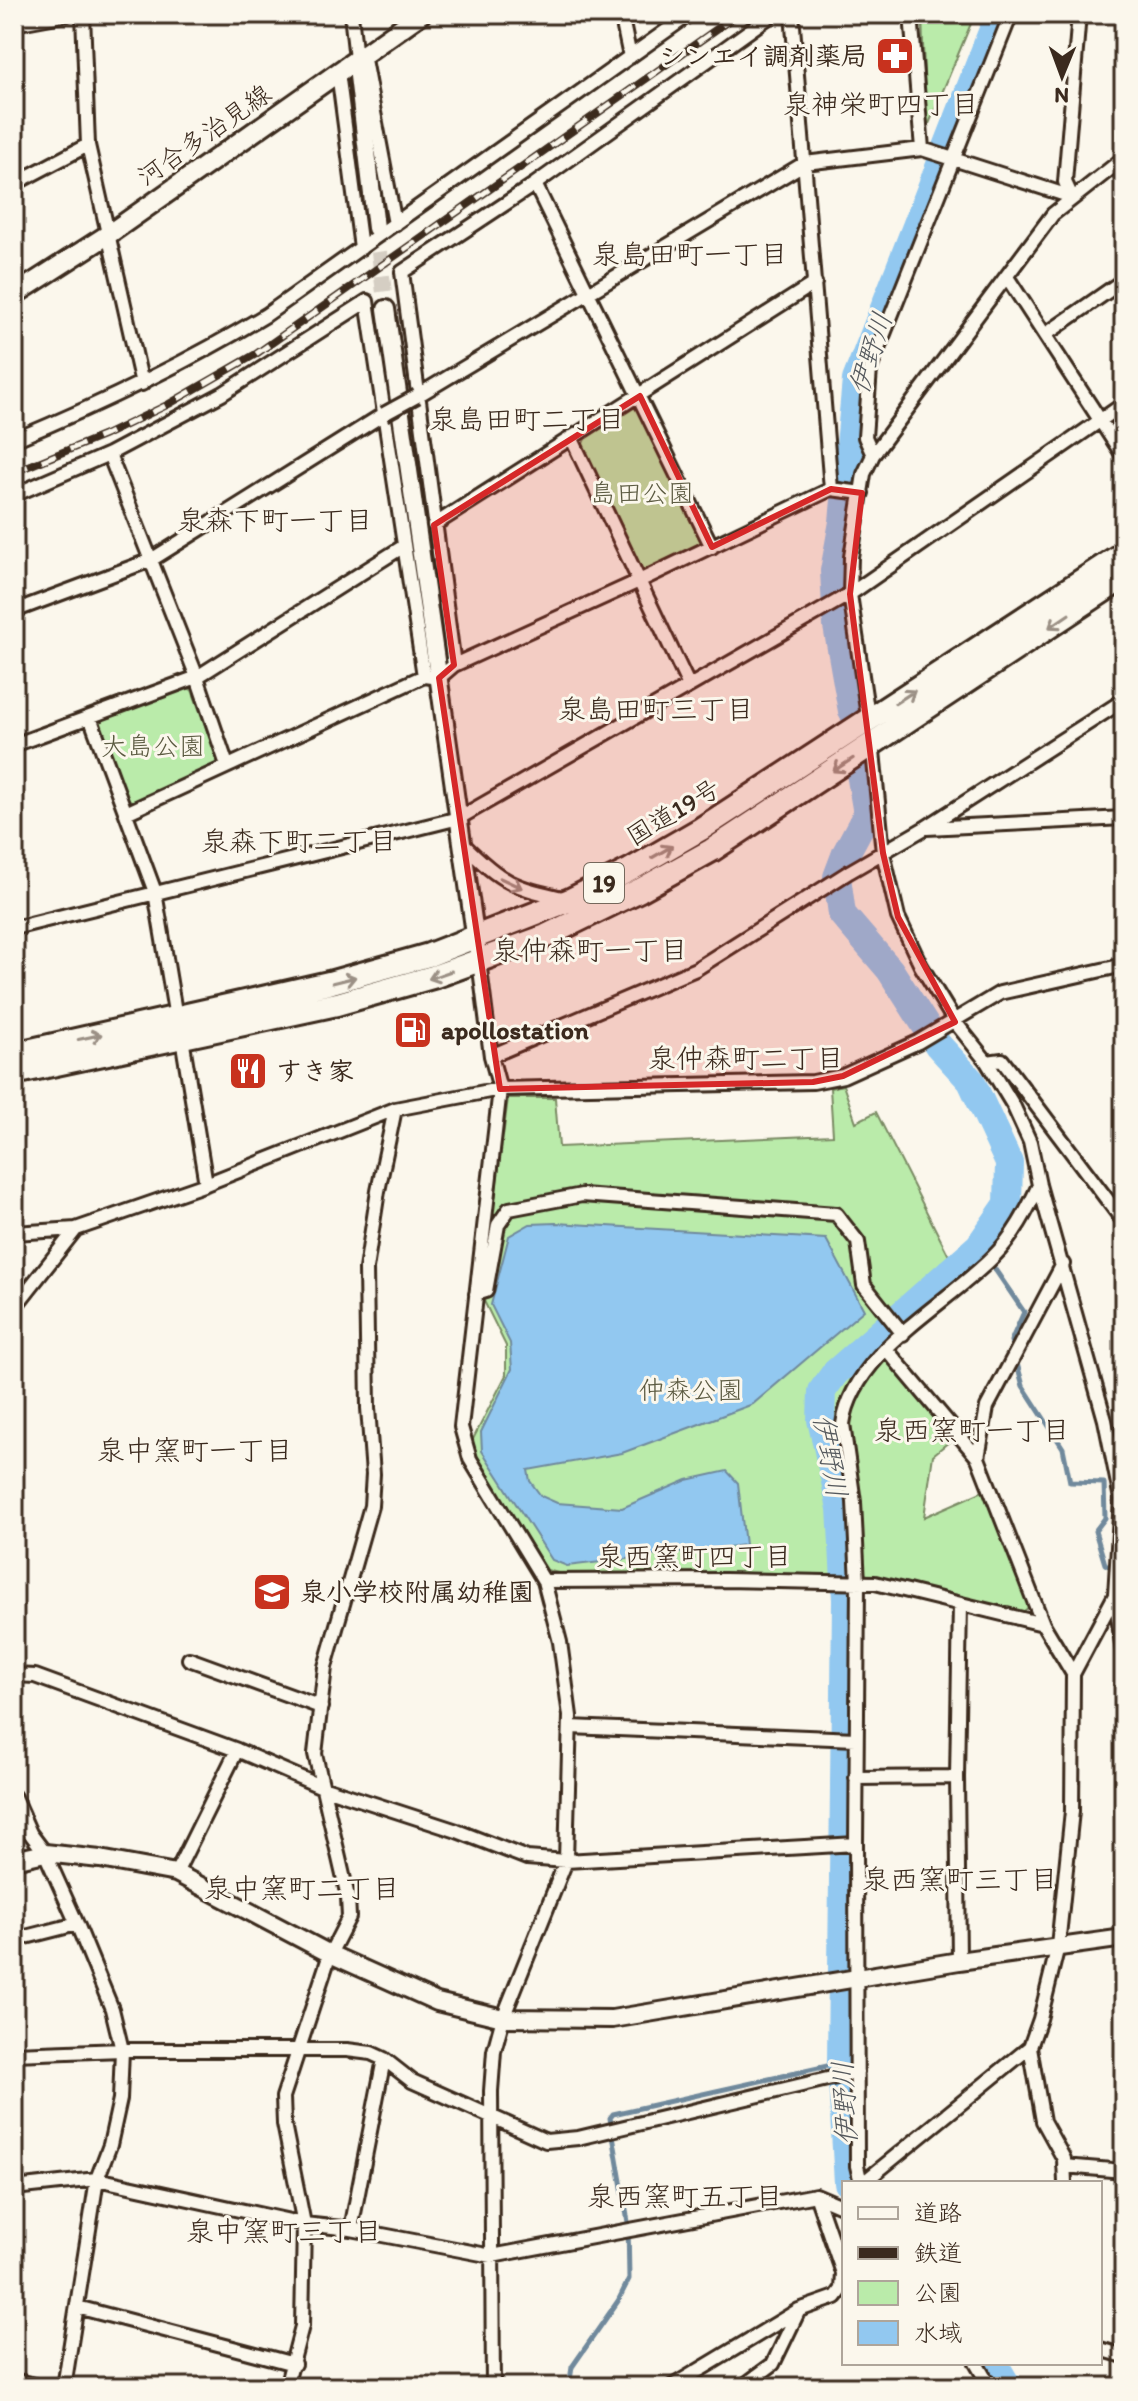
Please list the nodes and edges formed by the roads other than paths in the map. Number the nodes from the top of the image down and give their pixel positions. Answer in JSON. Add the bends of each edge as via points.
{"nodes":[{"id":1,"x":68,"y":14,"type":"edge"},
{"id":2,"x":83,"y":14,"type":"edge"},
{"id":3,"x":351,"y":14,"type":"edge"},
{"id":4,"x":421,"y":14,"type":"edge"},
{"id":5,"x":621,"y":14,"type":"edge"},
{"id":6,"x":690,"y":14,"type":"edge"},
{"id":7,"x":773,"y":14,"type":"edge"},
{"id":8,"x":792,"y":14,"type":"edge"},
{"id":9,"x":911,"y":14,"type":"edge"},
{"id":10,"x":1011,"y":14,"type":"edge"},
{"id":11,"x":1079,"y":14,"type":"edge"},
{"id":12,"x":14,"y":24,"type":"edge"},
{"id":13,"x":360,"y":57,"type":"junction"},
{"id":14,"x":630,"y":57,"type":"junction"},
{"id":15,"x":338,"y":72,"type":"junction"},
{"id":16,"x":88,"y":145,"type":"junction"},
{"id":17,"x":922,"y":149,"type":"junction"},
{"id":18,"x":952,"y":158,"type":"junction"},
{"id":19,"x":1124,"y":158,"type":"edge"},
{"id":20,"x":805,"y":163,"type":"junction"},
{"id":21,"x":14,"y":184,"type":"edge"},
{"id":22,"x":535,"y":184,"type":"junction"},
{"id":23,"x":1072,"y":197,"type":"junction"},
{"id":24,"x":395,"y":224,"type":"junction"},
{"id":25,"x":376,"y":228,"type":"tunnel mouth"},
{"id":26,"x":109,"y":234,"type":"junction"},
{"id":27,"x":361,"y":248,"type":"junction"},
{"id":28,"x":1007,"y":277,"type":"junction"},
{"id":29,"x":1124,"y":280,"type":"edge"},
{"id":30,"x":815,"y":283,"type":"junction"},
{"id":31,"x":588,"y":293,"type":"junction"},
{"id":32,"x":14,"y":295,"type":"edge"},
{"id":33,"x":386,"y":309,"type":"tunnel mouth"},
{"id":34,"x":1045,"y":335,"type":"junction"},
{"id":35,"x":142,"y":384,"type":"junction"},
{"id":36,"x":417,"y":396,"type":"junction"},
{"id":37,"x":640,"y":396,"type":"junction"},
{"id":38,"x":1124,"y":404,"type":"edge"},
{"id":39,"x":384,"y":414,"type":"junction"},
{"id":40,"x":1100,"y":420,"type":"junction"},
{"id":41,"x":571,"y":437,"type":"junction"},
{"id":42,"x":14,"y":440,"type":"edge"},
{"id":43,"x":109,"y":454,"type":"junction"},
{"id":44,"x":873,"y":455,"type":"junction"},
{"id":45,"x":1124,"y":457,"type":"edge"},
{"id":46,"x":831,"y":489,"type":"junction"},
{"id":47,"x":862,"y":493,"type":"junction"},
{"id":48,"x":14,"y":495,"type":"edge"},
{"id":49,"x":434,"y":525,"type":"junction"},
{"id":50,"x":404,"y":546,"type":"junction"},
{"id":51,"x":712,"y":547,"type":"junction"},
{"id":52,"x":1124,"y":553,"type":"edge"},
{"id":53,"x":151,"y":560,"type":"junction"},
{"id":54,"x":1124,"y":577,"type":"edge"},
{"id":55,"x":639,"y":581,"type":"junction"},
{"id":56,"x":850,"y":594,"type":"junction"},
{"id":57,"x":14,"y":611,"type":"edge"},
{"id":58,"x":454,"y":665,"type":"junction"},
{"id":59,"x":197,"y":677,"type":"junction"},
{"id":60,"x":432,"y":677,"type":"junction"},
{"id":61,"x":689,"y":686,"type":"junction"},
{"id":62,"x":1124,"y":700,"type":"edge"},
{"id":63,"x":90,"y":717,"type":"junction"},
{"id":64,"x":869,"y":721,"type":"junction"},
{"id":65,"x":14,"y":745,"type":"edge"},
{"id":66,"x":872,"y":746,"type":"junction"},
{"id":67,"x":227,"y":765,"type":"junction"},
{"id":68,"x":126,"y":813,"type":"junction"},
{"id":69,"x":459,"y":818,"type":"junction"},
{"id":70,"x":1124,"y":818,"type":"edge"},
{"id":71,"x":925,"y":828,"type":"junction"},
{"id":72,"x":463,"y":844,"type":"junction"},
{"id":73,"x":883,"y":853,"type":"junction"},
{"id":74,"x":155,"y":892,"type":"junction"},
{"id":75,"x":570,"y":900,"type":"junction"},
{"id":76,"x":14,"y":928,"type":"edge"},
{"id":77,"x":475,"y":939,"type":"junction"},
{"id":78,"x":479,"y":961,"type":"junction"},
{"id":79,"x":1124,"y":965,"type":"edge"},
{"id":80,"x":949,"y":1025,"type":"junction"},
{"id":81,"x":179,"y":1028,"type":"junction"},
{"id":82,"x":14,"y":1054,"type":"edge"},
{"id":83,"x":491,"y":1056,"type":"junction"},
{"id":84,"x":987,"y":1062,"type":"junction"},
{"id":85,"x":14,"y":1073,"type":"edge"},
{"id":86,"x":500,"y":1089,"type":"junction"},
{"id":87,"x":395,"y":1109,"type":"junction"},
{"id":88,"x":206,"y":1184,"type":"junction"},
{"id":89,"x":1039,"y":1185,"type":"junction"},
{"id":90,"x":1124,"y":1222,"type":"edge"},
{"id":91,"x":76,"y":1229,"type":"junction"},
{"id":92,"x":14,"y":1233,"type":"edge"},
{"id":93,"x":1063,"y":1264,"type":"junction"},
{"id":94,"x":476,"y":1294,"type":"junction"},
{"id":95,"x":14,"y":1308,"type":"edge"},
{"id":96,"x":903,"y":1334,"type":"junction"},
{"id":97,"x":887,"y":1350,"type":"junction"},
{"id":98,"x":978,"y":1458,"type":"junction"},
{"id":99,"x":1123,"y":1501,"type":"edge"},
{"id":100,"x":544,"y":1581,"type":"junction"},
{"id":101,"x":858,"y":1583,"type":"junction"},
{"id":102,"x":1115,"y":1595,"type":"junction"},
{"id":103,"x":960,"y":1604,"type":"junction"},
{"id":104,"x":1043,"y":1624,"type":"junction"},
{"id":105,"x":1124,"y":1658,"type":"edge"},
{"id":106,"x":189,"y":1659,"type":"dead end"},
{"id":107,"x":1073,"y":1674,"type":"junction"},
{"id":108,"x":14,"y":1675,"type":"edge"},
{"id":109,"x":321,"y":1707,"type":"junction"},
{"id":110,"x":570,"y":1727,"type":"junction"},
{"id":111,"x":856,"y":1739,"type":"junction"},
{"id":112,"x":237,"y":1750,"type":"junction"},
{"id":113,"x":957,"y":1777,"type":"junction"},
{"id":114,"x":856,"y":1778,"type":"junction"},
{"id":115,"x":322,"y":1787,"type":"junction"},
{"id":116,"x":14,"y":1797,"type":"edge"},
{"id":117,"x":856,"y":1844,"type":"junction"},
{"id":118,"x":45,"y":1853,"type":"junction"},
{"id":119,"x":14,"y":1860,"type":"edge"},
{"id":120,"x":566,"y":1861,"type":"junction"},
{"id":121,"x":176,"y":1873,"type":"junction"},
{"id":122,"x":77,"y":1924,"type":"junction"},
{"id":123,"x":1124,"y":1938,"type":"edge"},
{"id":124,"x":14,"y":1940,"type":"edge"},
{"id":125,"x":1058,"y":1946,"type":"junction"},
{"id":126,"x":330,"y":1954,"type":"junction"},
{"id":127,"x":959,"y":1961,"type":"junction"},
{"id":128,"x":858,"y":1979,"type":"junction"},
{"id":129,"x":503,"y":2018,"type":"junction"},
{"id":130,"x":1030,"y":2047,"type":"junction"},
{"id":131,"x":122,"y":2050,"type":"junction"},
{"id":132,"x":298,"y":2050,"type":"junction"},
{"id":133,"x":14,"y":2054,"type":"edge"},
{"id":134,"x":384,"y":2059,"type":"junction"},
{"id":135,"x":857,"y":2072,"type":"junction"},
{"id":136,"x":491,"y":2118,"type":"junction"},
{"id":137,"x":1064,"y":2166,"type":"junction"},
{"id":138,"x":1124,"y":2171,"type":"edge"},
{"id":139,"x":97,"y":2179,"type":"junction"},
{"id":140,"x":861,"y":2181,"type":"edge"},
{"id":141,"x":864,"y":2181,"type":"edge"},
{"id":142,"x":1065,"y":2181,"type":"edge"},
{"id":143,"x":14,"y":2188,"type":"edge"},
{"id":144,"x":816,"y":2195,"type":"junction"},
{"id":145,"x":842,"y":2205,"type":"edge"},
{"id":146,"x":304,"y":2224,"type":"junction"},
{"id":147,"x":351,"y":2229,"type":"junction"},
{"id":148,"x":492,"y":2256,"type":"junction"},
{"id":149,"x":842,"y":2270,"type":"edge"},
{"id":150,"x":842,"y":2289,"type":"edge"},
{"id":151,"x":77,"y":2307,"type":"junction"},
{"id":152,"x":799,"y":2310,"type":"junction"},
{"id":153,"x":1102,"y":2350,"type":"edge"},
{"id":154,"x":1124,"y":2356,"type":"edge"},
{"id":155,"x":294,"y":2364,"type":"junction"},
{"id":156,"x":977,"y":2365,"type":"edge"},
{"id":157,"x":14,"y":2380,"type":"edge"},
{"id":158,"x":41,"y":2387,"type":"edge"},
{"id":159,"x":64,"y":2387,"type":"edge"},
{"id":160,"x":286,"y":2387,"type":"edge"},
{"id":161,"x":493,"y":2387,"type":"edge"},
{"id":162,"x":671,"y":2387,"type":"edge"},
{"id":163,"x":742,"y":2387,"type":"edge"},
{"id":164,"x":990,"y":2387,"type":"edge"}],
"edges":[{"from":1,"to":12,"type":"street"},
{"from":2,"to":16,"type":"street"},
{"from":3,"to":13,"type":"street"},
{"from":4,"to":13,"type":"main road","name":"河合多治見線"},
{"from":5,"to":14,"type":"street"},
{"from":6,"to":14,"type":"street"},
{"from":7,"to":22,"type":"street"},
{"from":8,"to":20,"type":"street"},
{"from":9,"to":17,"type":"street"},
{"from":10,"to":18,"type":"street"},
{"from":11,"to":23,"type":"street","via":[[1065,182]]},
{"from":13,"to":15,"type":"main road","name":"河合多治見線"},
{"from":13,"to":24,"type":"street"},
{"from":13,"to":25,"type":"street"},
{"from":14,"to":24,"type":"street"},
{"from":15,"to":26,"type":"main road","name":"河合多治見線"},
{"from":15,"to":27,"type":"street"},
{"from":16,"to":21,"type":"street"},
{"from":16,"to":26,"type":"street"},
{"from":17,"to":18,"type":"street"},
{"from":17,"to":20,"type":"street"},
{"from":18,"to":23,"type":"street"},
{"from":18,"to":44,"type":"street","via":[[870,369],[865,437]]},
{"from":19,"to":23,"type":"street"},
{"from":20,"to":30,"type":"street"},
{"from":20,"to":31,"type":"street"},
{"from":22,"to":31,"type":"street"},
{"from":22,"to":36,"type":"street","via":[[402,272]]},
{"from":23,"to":28,"type":"street","via":[[1053,214]]},
{"from":24,"to":27,"type":"street"},
{"from":26,"to":32,"type":"main road","name":"河合多治見線"},
{"from":26,"to":35,"type":"street"},
{"from":27,"to":35,"type":"street","via":[[266,315]]},
{"from":28,"to":34,"type":"street"},
{"from":28,"to":44,"type":"street"},
{"from":29,"to":34,"type":"street"},
{"from":30,"to":37,"type":"street"},
{"from":30,"to":46,"type":"street"},
{"from":31,"to":36,"type":"street"},
{"from":31,"to":37,"type":"street"},
{"from":33,"to":60,"type":"street"},
{"from":34,"to":40,"type":"street"},
{"from":35,"to":42,"type":"street"},
{"from":36,"to":39,"type":"street","bridge":true},
{"from":36,"to":49,"type":"street"},
{"from":37,"to":41,"type":"street"},
{"from":37,"to":51,"type":"street"},
{"from":38,"to":40,"type":"street"},
{"from":39,"to":43,"type":"street","via":[[367,301],[222,394]]},
{"from":39,"to":50,"type":"street"},
{"from":39,"to":53,"type":"street"},
{"from":40,"to":45,"type":"street"},
{"from":40,"to":56,"type":"street"},
{"from":41,"to":49,"type":"street"},
{"from":41,"to":55,"type":"street"},
{"from":43,"to":48,"type":"street"},
{"from":43,"to":53,"type":"street"},
{"from":44,"to":47,"type":"street"},
{"from":46,"to":47,"type":"street"},
{"from":46,"to":51,"type":"street"},
{"from":47,"to":56,"type":"street"},
{"from":49,"to":58,"type":"street"},
{"from":50,"to":59,"type":"street"},
{"from":50,"to":60,"type":"street"},
{"from":51,"to":55,"type":"street"},
{"from":64,"to":52,"type":"highway","name":"国道19号","number":"19","one_way":true},
{"from":53,"to":57,"type":"street"},
{"from":53,"to":59,"type":"street"},
{"from":54,"to":66,"type":"highway","name":"国道19号","number":"19","one_way":true},
{"from":55,"to":58,"type":"street"},
{"from":55,"to":61,"type":"street"},
{"from":56,"to":61,"type":"street"},
{"from":56,"to":64,"type":"street"},
{"from":58,"to":60,"type":"street"},
{"from":59,"to":63,"type":"street"},
{"from":59,"to":67,"type":"street"},
{"from":60,"to":67,"type":"street"},
{"from":60,"to":69,"type":"street"},
{"from":61,"to":69,"type":"street"},
{"from":62,"to":71,"type":"street"},
{"from":63,"to":65,"type":"street"},
{"from":63,"to":68,"type":"street"},
{"from":64,"to":66,"type":"street"},
{"from":75,"to":64,"type":"highway","name":"国道19号","number":"19","one_way":true,"via":[[701,829]]},
{"from":66,"to":73,"type":"street"},
{"from":66,"to":78,"type":"highway","name":"国道19号","number":"19","one_way":true,"via":[[664,877],[546,936]]},
{"from":67,"to":68,"type":"street"},
{"from":68,"to":74,"type":"street"},
{"from":69,"to":72,"type":"street"},
{"from":69,"to":74,"type":"street"},
{"from":70,"to":71,"type":"street"},
{"from":71,"to":73,"type":"street"},
{"from":72,"to":75,"type":"street","one_way":true,"via":[[505,882]]},
{"from":72,"to":77,"type":"street"},
{"from":73,"to":80,"type":"street","via":[[898,917]]},
{"from":73,"to":83,"type":"street","via":[[696,969]]},
{"from":74,"to":76,"type":"street"},
{"from":74,"to":81,"type":"street"},
{"from":75,"to":77,"type":"highway","name":"国道19号","number":"19"},
{"from":77,"to":78,"type":"street"},
{"from":81,"to":77,"type":"highway","name":"国道19号","number":"19","one_way":true},
{"from":78,"to":81,"type":"highway","name":"国道19号","number":"19","one_way":true,"via":[[337,1004]]},
{"from":78,"to":83,"type":"street"},
{"from":79,"to":80,"type":"street","via":[[1000,993]]},
{"from":80,"to":84,"type":"street"},
{"from":80,"to":86,"type":"street","via":[[843,1076],[813,1082]]},
{"from":82,"to":81,"type":"highway","name":"国道19号","number":"19","one_way":true},
{"from":81,"to":85,"type":"highway","name":"国道19号","number":"19"},
{"from":81,"to":88,"type":"street"},
{"from":83,"to":86,"type":"street"},
{"from":84,"to":89,"type":"street","via":[[1030,1142]]},
{"from":84,"to":90,"type":"street","via":[[1002,1060]]},
{"from":86,"to":87,"type":"street"},
{"from":86,"to":94,"type":"street"},
{"from":87,"to":88,"type":"street"},
{"from":87,"to":109,"type":"street","via":[[366,1269],[371,1506],[325,1667]]},
{"from":88,"to":91,"type":"street"},
{"from":89,"to":93,"type":"street"},
{"from":89,"to":96,"type":"street","via":[[1022,1222],[994,1257]]},
{"from":91,"to":92,"type":"street"},
{"from":91,"to":95,"type":"street"},
{"from":93,"to":98,"type":"street","via":[[987,1407]]},
{"from":93,"to":99,"type":"street"},
{"from":94,"to":96,"type":"street","via":[[486,1291],[498,1225],[509,1209],[582,1195],[836,1214],[858,1242],[864,1285]]},
{"from":94,"to":100,"type":"street","via":[[461,1427],[470,1459]]},
{"from":96,"to":97,"type":"street"},
{"from":97,"to":98,"type":"street"},
{"from":97,"to":101,"type":"street","via":[[852,1392],[843,1424]]},
{"from":98,"to":104,"type":"street"},
{"from":99,"to":102,"type":"street"},
{"from":100,"to":101,"type":"street"},
{"from":100,"to":110,"type":"street","via":[[560,1642]]},
{"from":101,"to":103,"type":"street"},
{"from":101,"to":111,"type":"street"},
{"from":102,"to":105,"type":"street"},
{"from":102,"to":107,"type":"street"},
{"from":103,"to":104,"type":"street"},
{"from":103,"to":113,"type":"street"},
{"from":104,"to":107,"type":"street"},
{"from":106,"to":109,"type":"street"},
{"from":107,"to":125,"type":"street","via":[[1072,1811]]},
{"from":108,"to":112,"type":"street","via":[[35,1676]]},
{"from":109,"to":115,"type":"street","via":[[315,1754]]},
{"from":110,"to":111,"type":"street"},
{"from":110,"to":120,"type":"street"},
{"from":111,"to":114,"type":"street"},
{"from":112,"to":115,"type":"street"},
{"from":112,"to":121,"type":"street"},
{"from":113,"to":114,"type":"street"},
{"from":113,"to":127,"type":"street"},
{"from":114,"to":117,"type":"street"},
{"from":115,"to":120,"type":"street","via":[[527,1858]]},
{"from":115,"to":126,"type":"street","via":[[349,1917]]},
{"from":116,"to":118,"type":"street"},
{"from":117,"to":120,"type":"street"},
{"from":117,"to":128,"type":"street"},
{"from":118,"to":119,"type":"street"},
{"from":118,"to":121,"type":"street"},
{"from":118,"to":122,"type":"street"},
{"from":120,"to":129,"type":"street"},
{"from":121,"to":126,"type":"street"},
{"from":122,"to":124,"type":"street"},
{"from":122,"to":131,"type":"street","via":[[112,2009]]},
{"from":123,"to":125,"type":"street"},
{"from":125,"to":127,"type":"street"},
{"from":125,"to":130,"type":"street"},
{"from":126,"to":129,"type":"street","via":[[437,2002]]},
{"from":126,"to":132,"type":"street"},
{"from":127,"to":128,"type":"street"},
{"from":128,"to":129,"type":"street","via":[[612,2019]]},
{"from":128,"to":135,"type":"street"},
{"from":129,"to":136,"type":"street","via":[[494,2051]]},
{"from":130,"to":137,"type":"street","via":[[1043,2121]]},
{"from":130,"to":141,"type":"street"},
{"from":131,"to":132,"type":"street"},
{"from":131,"to":133,"type":"street"},
{"from":131,"to":139,"type":"street","via":[[120,2099]]},
{"from":132,"to":134,"type":"street","via":[[347,2050]]},
{"from":132,"to":146,"type":"street","via":[[283,2097]]},
{"from":134,"to":136,"type":"street","via":[[412,2081]]},
{"from":134,"to":147,"type":"street"},
{"from":135,"to":136,"type":"street","via":[[578,2138],[546,2141]]},
{"from":135,"to":140,"type":"street"},
{"from":136,"to":148,"type":"street"},
{"from":137,"to":138,"type":"street"},
{"from":137,"to":142,"type":"street"},
{"from":139,"to":143,"type":"street"},
{"from":139,"to":146,"type":"street"},
{"from":139,"to":151,"type":"street"},
{"from":144,"to":145,"type":"street"},
{"from":144,"to":148,"type":"street"},
{"from":144,"to":149,"type":"street"},
{"from":146,"to":147,"type":"street"},
{"from":146,"to":155,"type":"street","via":[[302,2326]]},
{"from":147,"to":148,"type":"street"},
{"from":148,"to":161,"type":"street"},
{"from":150,"to":152,"type":"street","via":[[836,2297]]},
{"from":151,"to":155,"type":"street"},
{"from":151,"to":159,"type":"street"},
{"from":152,"to":162,"type":"street"},
{"from":152,"to":163,"type":"street","via":[[773,2364]]},
{"from":153,"to":154,"type":"street"},
{"from":155,"to":160,"type":"street"},
{"from":156,"to":164,"type":"street"},
{"from":157,"to":158,"type":"street"}]}
